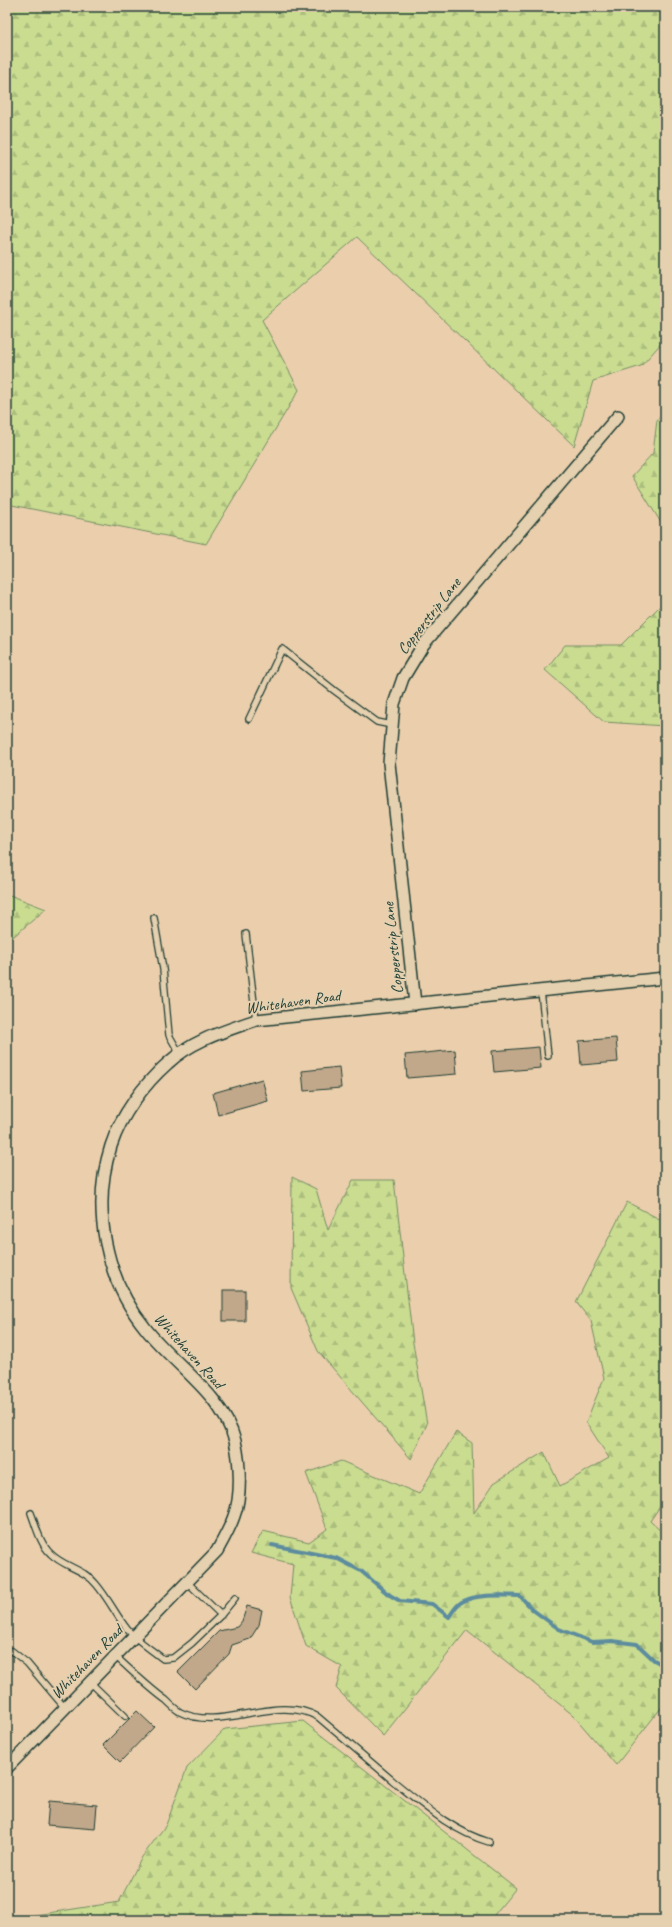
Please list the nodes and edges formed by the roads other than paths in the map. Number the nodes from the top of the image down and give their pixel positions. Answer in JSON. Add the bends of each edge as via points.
{"nodes":[{"id":1,"x":618,"y":416,"type":"dead end"},
{"id":2,"x":249,"y":719,"type":"dead end"},
{"id":3,"x":392,"y":725,"type":"junction"},
{"id":4,"x":154,"y":918,"type":"dead end"},
{"id":5,"x":246,"y":934,"type":"dead end"},
{"id":6,"x":665,"y":978,"type":"edge"},
{"id":7,"x":541,"y":991,"type":"junction"},
{"id":8,"x":415,"y":1004,"type":"junction"},
{"id":9,"x":256,"y":1020,"type":"junction"},
{"id":10,"x":180,"y":1054,"type":"junction"},
{"id":11,"x":548,"y":1056,"type":"dead end"},
{"id":12,"x":31,"y":1513,"type":"dead end"},
{"id":13,"x":187,"y":1582,"type":"junction"},
{"id":14,"x":235,"y":1598,"type":"dead end"},
{"id":15,"x":221,"y":1615,"type":"junction"},
{"id":16,"x":134,"y":1637,"type":"junction"},
{"id":17,"x":12,"y":1651,"type":"dead end"},
{"id":18,"x":115,"y":1656,"type":"junction"},
{"id":19,"x":90,"y":1682,"type":"junction"},
{"id":20,"x":65,"y":1708,"type":"junction"},
{"id":21,"x":125,"y":1716,"type":"dead end"},
{"id":22,"x":7,"y":1768,"type":"edge"},
{"id":23,"x":488,"y":1842,"type":"dead end"}],
"edges":[{"from":1,"to":3,"type":"street","name":"Copperstrip Lane","via":[[423,645],[403,678],[394,704]]},
{"from":2,"to":3,"type":"lane","via":[[282,649],[377,722]]},
{"from":3,"to":8,"type":"street","name":"Copperstrip Lane","via":[[389,763]]},
{"from":4,"to":10,"type":"lane","via":[[163,969],[169,1035]]},
{"from":5,"to":9,"type":"lane"},
{"from":6,"to":7,"type":"street","name":"Whitehaven Road"},
{"from":7,"to":8,"type":"street","name":"Whitehaven Road"},
{"from":7,"to":11,"type":"lane"},
{"from":8,"to":9,"type":"street","name":"Whitehaven Road"},
{"from":9,"to":10,"type":"street","name":"Whitehaven Road","via":[[202,1039]]},
{"from":10,"to":13,"type":"street","name":"Whitehaven Road","via":[[142,1089],[122,1122],[111,1146],[103,1182],[102,1224],[108,1256],[117,1283],[145,1329],[208,1393],[224,1415],[234,1441],[240,1474],[235,1515],[217,1551]]},
{"from":12,"to":16,"type":"lane","via":[[51,1555],[82,1571],[96,1583]]},
{"from":13,"to":15,"type":"lane"},
{"from":13,"to":16,"type":"street","name":"Whitehaven Road"},
{"from":14,"to":15,"type":"lane"},
{"from":15,"to":16,"type":"lane","via":[[173,1658],[163,1659]]},
{"from":16,"to":18,"type":"street","name":"Whitehaven Road"},
{"from":17,"to":20,"type":"lane","via":[[27,1663]]},
{"from":18,"to":19,"type":"street","name":"Whitehaven Road"},
{"from":18,"to":23,"type":"lane","via":[[180,1712],[201,1717],[224,1717],[267,1710],[307,1711],[318,1717],[448,1824]]},
{"from":19,"to":20,"type":"street","name":"Whitehaven Road"},
{"from":19,"to":21,"type":"lane"},
{"from":20,"to":22,"type":"street","name":"Whitehaven Road"}]}
